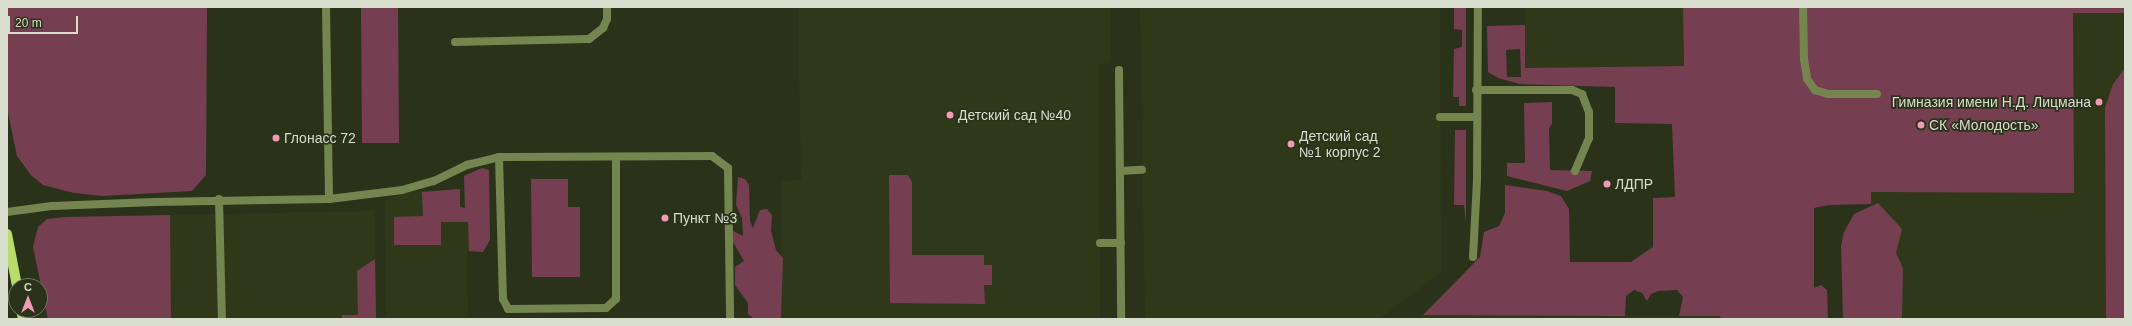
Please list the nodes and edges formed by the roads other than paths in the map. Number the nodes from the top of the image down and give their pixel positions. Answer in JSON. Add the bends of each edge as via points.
{"nodes":[{"id":1,"x":326,"y":7,"type":"edge"},
{"id":2,"x":607,"y":7,"type":"edge"},
{"id":3,"x":1478,"y":7,"type":"edge"},
{"id":4,"x":1803,"y":7,"type":"edge"},
{"id":5,"x":455,"y":42,"type":"dead end"},
{"id":6,"x":1119,"y":70,"type":"dead end"},
{"id":7,"x":1476,"y":90,"type":"junction"},
{"id":8,"x":1877,"y":94,"type":"dead end"},
{"id":9,"x":1440,"y":117,"type":"dead end"},
{"id":10,"x":1477,"y":117,"type":"junction"},
{"id":11,"x":499,"y":157,"type":"junction"},
{"id":12,"x":616,"y":158,"type":"junction"},
{"id":13,"x":1142,"y":170,"type":"dead end"},
{"id":14,"x":1120,"y":171,"type":"junction"},
{"id":15,"x":1574,"y":171,"type":"dead end"},
{"id":16,"x":219,"y":199,"type":"junction"},
{"id":17,"x":329,"y":199,"type":"junction"},
{"id":18,"x":7,"y":212,"type":"edge"},
{"id":19,"x":7,"y":234,"type":"edge"},
{"id":20,"x":1100,"y":243,"type":"dead end"},
{"id":21,"x":1121,"y":243,"type":"junction"},
{"id":22,"x":1473,"y":257,"type":"dead end"},
{"id":23,"x":15,"y":278,"type":"edge"},
{"id":24,"x":222,"y":319,"type":"edge"},
{"id":25,"x":730,"y":319,"type":"edge"},
{"id":26,"x":1121,"y":319,"type":"edge"}],
"edges":[{"from":1,"to":17,"type":"lane"},
{"from":2,"to":5,"type":"lane","via":[[607,19],[603,28],[589,39]]},
{"from":3,"to":7,"type":"lane"},
{"from":4,"to":8,"type":"lane","via":[[1804,59],[1807,79],[1815,90],[1828,94]]},
{"from":6,"to":14,"type":"lane"},
{"from":7,"to":10,"type":"lane"},
{"from":7,"to":15,"type":"lane","via":[[1572,90],[1582,94],[1589,112],[1589,138]]},
{"from":9,"to":10,"type":"lane"},
{"from":10,"to":22,"type":"lane"},
{"from":11,"to":12,"type":"lane"},
{"from":11,"to":12,"type":"lane","via":[[503,299],[508,309],[606,308],[616,299]]},
{"from":11,"to":17,"type":"lane","via":[[467,165],[434,181],[402,190]]},
{"from":12,"to":25,"type":"lane","via":[[712,156],[728,168]]},
{"from":13,"to":14,"type":"lane"},
{"from":14,"to":21,"type":"lane"},
{"from":16,"to":17,"type":"lane"},
{"from":16,"to":18,"type":"lane","via":[[52,206]]},
{"from":16,"to":24,"type":"lane"},
{"from":19,"to":23,"type":"main road"},
{"from":20,"to":21,"type":"lane"},
{"from":21,"to":26,"type":"lane"}]}
